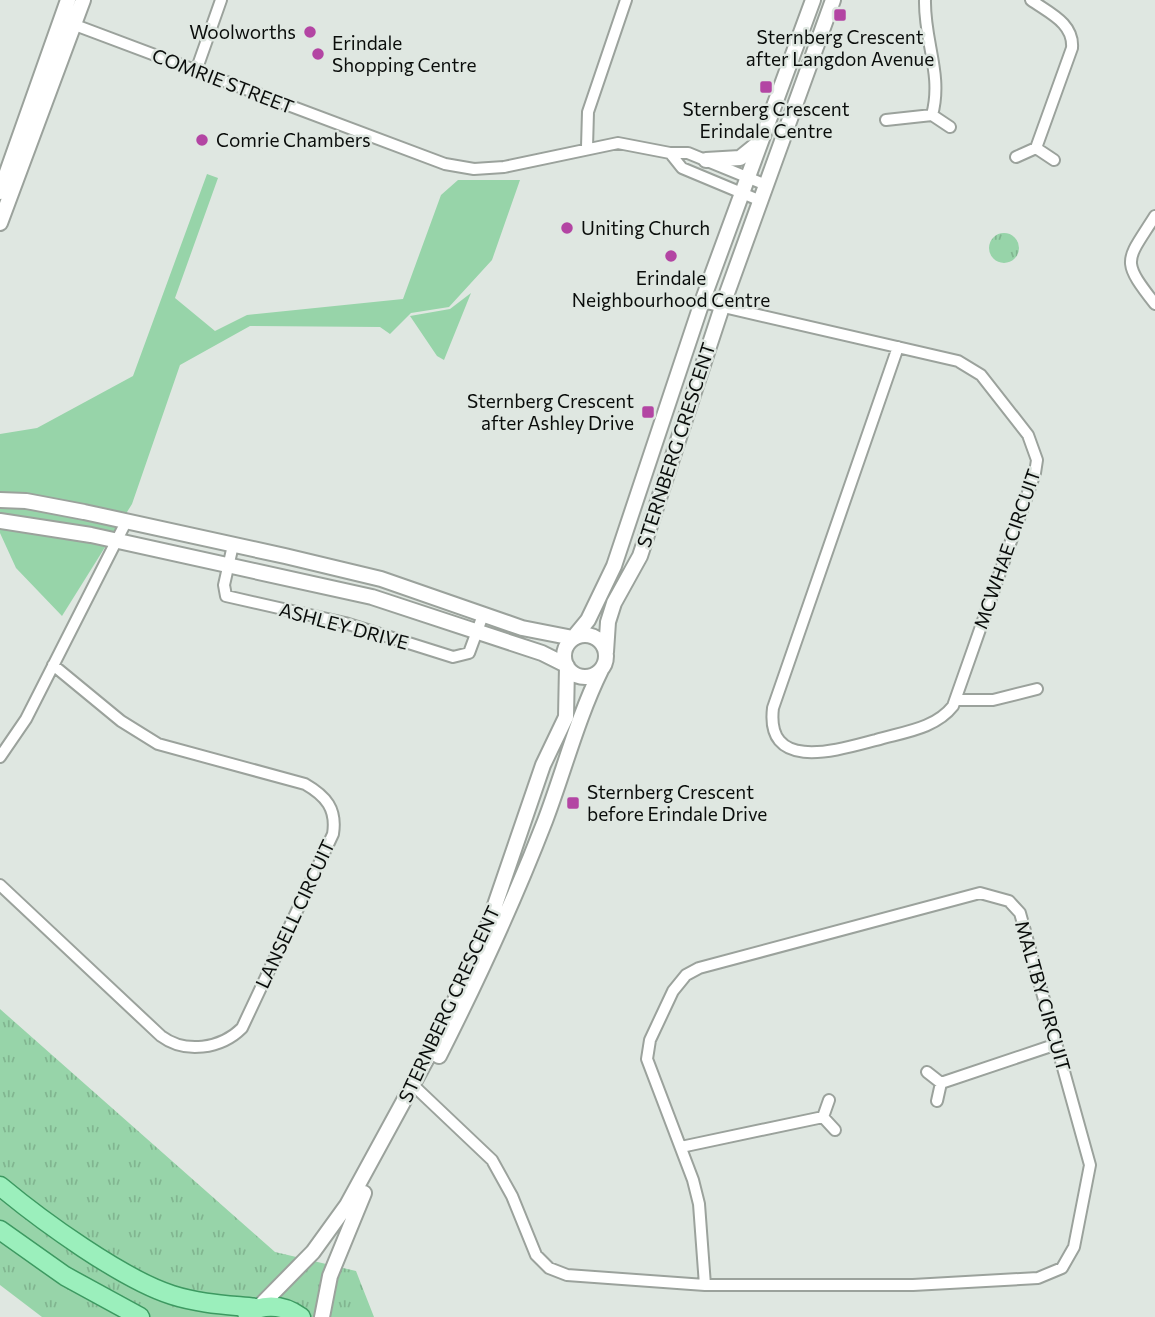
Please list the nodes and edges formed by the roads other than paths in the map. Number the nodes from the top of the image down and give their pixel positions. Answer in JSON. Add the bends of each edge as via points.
{"nodes":[{"id":1,"x":68,"y":0,"type":"edge"},
{"id":2,"x":83,"y":0,"type":"edge"},
{"id":3,"x":221,"y":0,"type":"edge"},
{"id":4,"x":626,"y":0,"type":"edge"},
{"id":5,"x":813,"y":0,"type":"edge"},
{"id":6,"x":833,"y":0,"type":"edge"},
{"id":7,"x":925,"y":0,"type":"edge"},
{"id":8,"x":1031,"y":0,"type":"edge"},
{"id":9,"x":68,"y":23,"type":"junction"},
{"id":10,"x":196,"y":71,"type":"junction"},
{"id":11,"x":932,"y":115,"type":"junction"},
{"id":12,"x":886,"y":120,"type":"dead end"},
{"id":13,"x":950,"y":127,"type":"dead end"},
{"id":14,"x":762,"y":140,"type":"junction"},
{"id":15,"x":587,"y":147,"type":"junction"},
{"id":16,"x":1036,"y":148,"type":"junction"},
{"id":17,"x":670,"y":153,"type":"junction"},
{"id":18,"x":1016,"y":157,"type":"dead end"},
{"id":19,"x":706,"y":160,"type":"junction"},
{"id":20,"x":1054,"y":160,"type":"dead end"},
{"id":21,"x":748,"y":178,"type":"junction"},
{"id":22,"x":766,"y":185,"type":"junction"},
{"id":23,"x":0,"y":192,"type":"edge"},
{"id":24,"x":742,"y":193,"type":"junction"},
{"id":25,"x":761,"y":201,"type":"junction"},
{"id":26,"x":1155,"y":216,"type":"edge"},
{"id":27,"x":1,"y":219,"type":"edge"},
{"id":28,"x":1155,"y":286,"type":"edge"},
{"id":29,"x":1152,"y":300,"type":"edge"},
{"id":30,"x":702,"y":302,"type":"junction"},
{"id":31,"x":722,"y":307,"type":"junction"},
{"id":32,"x":898,"y":347,"type":"junction"},
{"id":33,"x":3,"y":500,"type":"edge"},
{"id":34,"x":0,"y":521,"type":"edge"},
{"id":35,"x":126,"y":522,"type":"junction"},
{"id":36,"x":117,"y":540,"type":"junction"},
{"id":37,"x":233,"y":545,"type":"junction"},
{"id":38,"x":229,"y":564,"type":"junction"},
{"id":39,"x":483,"y":615,"type":"junction"},
{"id":40,"x":478,"y":632,"type":"junction"},
{"id":41,"x":574,"y":637,"type":"junction"},
{"id":42,"x":606,"y":652,"type":"junction"},
{"id":43,"x":53,"y":666,"type":"junction"},
{"id":44,"x":566,"y":666,"type":"junction"},
{"id":45,"x":600,"y":670,"type":"junction"},
{"id":46,"x":1037,"y":689,"type":"dead end"},
{"id":47,"x":956,"y":700,"type":"junction"},
{"id":48,"x":783,"y":741,"type":"junction"},
{"id":49,"x":775,"y":751,"type":"dead end"},
{"id":50,"x":0,"y":757,"type":"edge"},
{"id":51,"x":0,"y":885,"type":"edge"},
{"id":52,"x":470,"y":980,"type":"junction"},
{"id":53,"x":1057,"y":1044,"type":"junction"},
{"id":54,"x":927,"y":1072,"type":"dead end"},
{"id":55,"x":941,"y":1083,"type":"junction"},
{"id":56,"x":417,"y":1089,"type":"junction"},
{"id":57,"x":829,"y":1100,"type":"dead end"},
{"id":58,"x":937,"y":1101,"type":"dead end"},
{"id":59,"x":823,"y":1117,"type":"junction"},
{"id":60,"x":835,"y":1130,"type":"dead end"},
{"id":61,"x":681,"y":1147,"type":"junction"},
{"id":62,"x":0,"y":1186,"type":"edge"},
{"id":63,"x":0,"y":1230,"type":"edge"},
{"id":64,"x":705,"y":1285,"type":"junction"},
{"id":65,"x":258,"y":1308,"type":"junction"},
{"id":66,"x":140,"y":1317,"type":"edge"},
{"id":67,"x":241,"y":1317,"type":"edge"},
{"id":68,"x":301,"y":1317,"type":"edge"},
{"id":69,"x":322,"y":1317,"type":"edge"}],
"edges":[{"from":1,"to":9,"type":"street"},
{"from":2,"to":9,"type":"street"},
{"from":3,"to":10,"type":"street"},
{"from":4,"to":15,"type":"street","via":[[589,112]]},
{"from":5,"to":14,"type":"street","name":"STERNBERG CRESCENT"},
{"from":6,"to":22,"type":"street","name":"STERNBERG CRESCENT"},
{"from":7,"to":11,"type":"street","via":[[938,92]]},
{"from":8,"to":16,"type":"street","via":[[1067,26],[1073,37]]},
{"from":9,"to":10,"type":"street","name":"COMRIE STREET"},
{"from":9,"to":23,"type":"street"},
{"from":9,"to":27,"type":"street"},
{"from":10,"to":15,"type":"street","name":"COMRIE STREET","via":[[459,167],[504,167]]},
{"from":11,"to":12,"type":"street"},
{"from":11,"to":13,"type":"street"},
{"from":14,"to":19,"type":"street","via":[[740,158]]},
{"from":14,"to":21,"type":"street","name":"STERNBERG CRESCENT"},
{"from":15,"to":17,"type":"street","name":"COMRIE STREET","via":[[618,143]]},
{"from":16,"to":18,"type":"street"},
{"from":16,"to":20,"type":"street"},
{"from":17,"to":19,"type":"street","name":"COMRIE STREET"},
{"from":17,"to":24,"type":"street","name":"COMRIE STREET","via":[[682,168]]},
{"from":19,"to":21,"type":"street","name":"COMRIE STREET"},
{"from":21,"to":22,"type":"street","name":"COMRIE STREET"},
{"from":21,"to":24,"type":"street","name":"STERNBERG CRESCENT"},
{"from":22,"to":25,"type":"street","name":"STERNBERG CRESCENT"},
{"from":24,"to":25,"type":"street","name":"COMRIE STREET"},
{"from":24,"to":30,"type":"street","name":"STERNBERG CRESCENT"},
{"from":25,"to":31,"type":"street","name":"STERNBERG CRESCENT"},
{"from":26,"to":29,"type":"street","via":[[1129,264]]},
{"from":28,"to":29,"type":"street"},
{"from":30,"to":31,"type":"street","name":"MCWHAE CIRCUIT"},
{"from":30,"to":41,"type":"street","name":"STERNBERG CRESCENT","via":[[614,566]]},
{"from":31,"to":32,"type":"street","name":"MCWHAE CIRCUIT"},
{"from":31,"to":42,"type":"street","name":"STERNBERG CRESCENT","via":[[640,556],[614,603]]},
{"from":32,"to":47,"type":"street","name":"MCWHAE CIRCUIT","via":[[974,368],[1028,435],[1037,460]]},
{"from":32,"to":48,"type":"street","via":[[773,708],[771,720]]},
{"from":33,"to":35,"type":"street"},
{"from":34,"to":36,"type":"street","name":"ASHLEY DRIVE"},
{"from":35,"to":36,"type":"street"},
{"from":35,"to":37,"type":"street"},
{"from":36,"to":38,"type":"street","name":"ASHLEY DRIVE"},
{"from":36,"to":43,"type":"street"},
{"from":37,"to":38,"type":"street","name":"ASHLEY DRIVE"},
{"from":37,"to":39,"type":"street","via":[[381,579]]},
{"from":38,"to":40,"type":"street","name":"ASHLEY DRIVE","via":[[372,597]]},
{"from":38,"to":40,"type":"street","name":"ASHLEY DRIVE","via":[[226,596],[345,623],[453,657],[469,653]]},
{"from":39,"to":40,"type":"street","name":"ASHLEY DRIVE"},
{"from":39,"to":41,"type":"street","via":[[533,631]]},
{"from":40,"to":44,"type":"street","name":"ASHLEY DRIVE"},
{"from":41,"to":42,"type":"street","via":[[594,636]]},
{"from":41,"to":44,"type":"street","via":[[565,648]]},
{"from":42,"to":45,"type":"street"},
{"from":43,"to":50,"type":"street"},
{"from":43,"to":51,"type":"street","name":"LANSELL CIRCUIT","via":[[151,741],[305,784],[318,792],[334,815],[333,834],[242,1028],[220,1043],[192,1047],[170,1043]]},
{"from":44,"to":45,"type":"street","via":[[583,677]]},
{"from":44,"to":52,"type":"street","name":"STERNBERG CRESCENT","via":[[566,717],[543,765]]},
{"from":45,"to":52,"type":"street","name":"STERNBERG CRESCENT","via":[[523,875]]},
{"from":46,"to":47,"type":"street","via":[[993,700]]},
{"from":47,"to":48,"type":"street","name":"MCWHAE CIRCUIT","via":[[935,723],[823,754],[802,752]]},
{"from":48,"to":49,"type":"street"},
{"from":52,"to":56,"type":"street","name":"STERNBERG CRESCENT"},
{"from":53,"to":55,"type":"street"},
{"from":53,"to":61,"type":"street","name":"MALTBY CIRCUIT","via":[[1020,912],[992,894],[980,893],[699,968],[685,975],[673,990],[647,1052],[650,1072]]},
{"from":53,"to":64,"type":"street","name":"MALTBY CIRCUIT","via":[[1090,1164],[1074,1247],[1057,1272],[1038,1278],[913,1285]]},
{"from":54,"to":55,"type":"street"},
{"from":55,"to":58,"type":"street"},
{"from":56,"to":64,"type":"street","name":"MALTBY CIRCUIT","via":[[492,1160],[536,1255],[549,1268],[567,1275]]},
{"from":56,"to":65,"type":"street","name":"STERNBERG CRESCENT","via":[[328,1231]]},
{"from":56,"to":69,"type":"street","name":"STERNBERG CRESCENT","via":[[353,1214],[330,1276]]},
{"from":57,"to":59,"type":"street"},
{"from":59,"to":60,"type":"street"},
{"from":59,"to":61,"type":"street"},
{"from":61,"to":64,"type":"street","name":"MALTBY CIRCUIT","via":[[699,1204]]},
{"from":62,"to":65,"type":"main road","via":[[90,1251],[169,1294]]},
{"from":63,"to":66,"type":"main road","via":[[65,1276]]},
{"from":65,"to":67,"type":"main road"},
{"from":65,"to":68,"type":"main road","via":[[277,1307]]}]}
